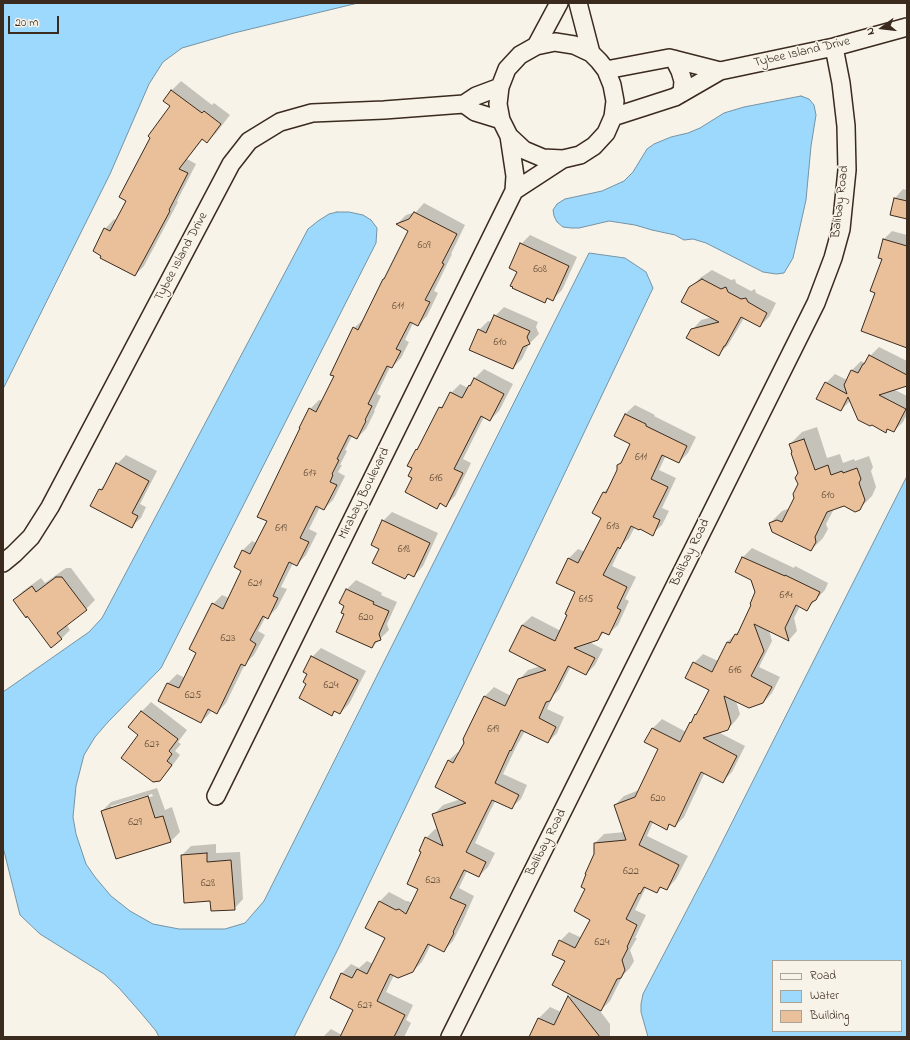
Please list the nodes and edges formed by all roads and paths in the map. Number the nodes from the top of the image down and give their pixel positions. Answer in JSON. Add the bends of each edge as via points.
{"nodes":[{"id":1,"x":559,"y":3,"type":"edge"},
{"id":2,"x":578,"y":3,"type":"edge"},
{"id":3,"x":907,"y":27,"type":"edge"},
{"id":4,"x":536,"y":46,"type":"junction"},
{"id":5,"x":834,"y":47,"type":"junction"},
{"id":6,"x":591,"y":53,"type":"junction"},
{"id":7,"x":674,"y":59,"type":"junction"},
{"id":8,"x":606,"y":70,"type":"junction"},
{"id":9,"x":720,"y":71,"type":"junction"},
{"id":10,"x":500,"y":87,"type":"junction"},
{"id":11,"x":682,"y":93,"type":"junction"},
{"id":12,"x":464,"y":104,"type":"junction"},
{"id":13,"x":613,"y":117,"type":"junction"},
{"id":14,"x":501,"y":120,"type":"junction"},
{"id":15,"x":510,"y":136,"type":"junction"},
{"id":16,"x":563,"y":159,"type":"junction"},
{"id":17,"x":514,"y":191,"type":"junction"},
{"id":18,"x":3,"y":563,"type":"edge"},
{"id":19,"x":216,"y":796,"type":"dead end"},
{"id":20,"x":450,"y":1037,"type":"edge"}],
"edges":[{"from":1,"to":4,"type":"street","name":"Mirabay Boulevard"},
{"from":2,"to":6,"type":"street","name":"Mirabay Boulevard"},
{"from":3,"to":5,"type":"street","name":"Tybee Island Drive"},
{"from":4,"to":6,"type":"street","name":"Mirabay Boulevard","via":[[555,42],[574,45]]},
{"from":4,"to":10,"type":"street","name":"Mirabay Boulevard","via":[[520,55],[507,69]]},
{"from":5,"to":9,"type":"street","name":"Tybee Island Drive"},
{"from":5,"to":20,"type":"street","name":"Balibay Road","via":[[846,126],[847,170],[840,229],[833,258],[816,302]]},
{"from":6,"to":8,"type":"street","name":"Mirabay Boulevard"},
{"from":7,"to":8,"type":"street","name":"Tybee Island Drive"},
{"from":7,"to":9,"type":"street","name":"Tybee Island Drive"},
{"from":7,"to":11,"type":"street","via":[[683,81]]},
{"from":8,"to":13,"type":"street","name":"Mirabay Boulevard","via":[[615,101]]},
{"from":9,"to":11,"type":"street","name":"Tybee Island Drive"},
{"from":10,"to":12,"type":"street","name":"Tybee Island Drive","via":[[476,96]]},
{"from":10,"to":14,"type":"street","name":"Mirabay Boulevard","via":[[498,104]]},
{"from":11,"to":13,"type":"street","name":"Tybee Island Drive"},
{"from":12,"to":14,"type":"street","via":[[475,112]]},
{"from":12,"to":18,"type":"street","name":"Tybee Island Drive","via":[[312,113],[280,122],[249,141],[231,164],[50,507],[31,537]]},
{"from":13,"to":16,"type":"street","name":"Mirabay Boulevard","via":[[606,133],[594,146],[580,155]]},
{"from":14,"to":15,"type":"street","name":"Mirabay Boulevard"},
{"from":15,"to":16,"type":"street","name":"Mirabay Boulevard","via":[[524,150],[543,158]]},
{"from":15,"to":17,"type":"street","name":"Mirabay Boulevard","via":[[515,176]]},
{"from":16,"to":17,"type":"street","name":"Mirabay Boulevard"},
{"from":17,"to":19,"type":"street","name":"Mirabay Boulevard"}]}
